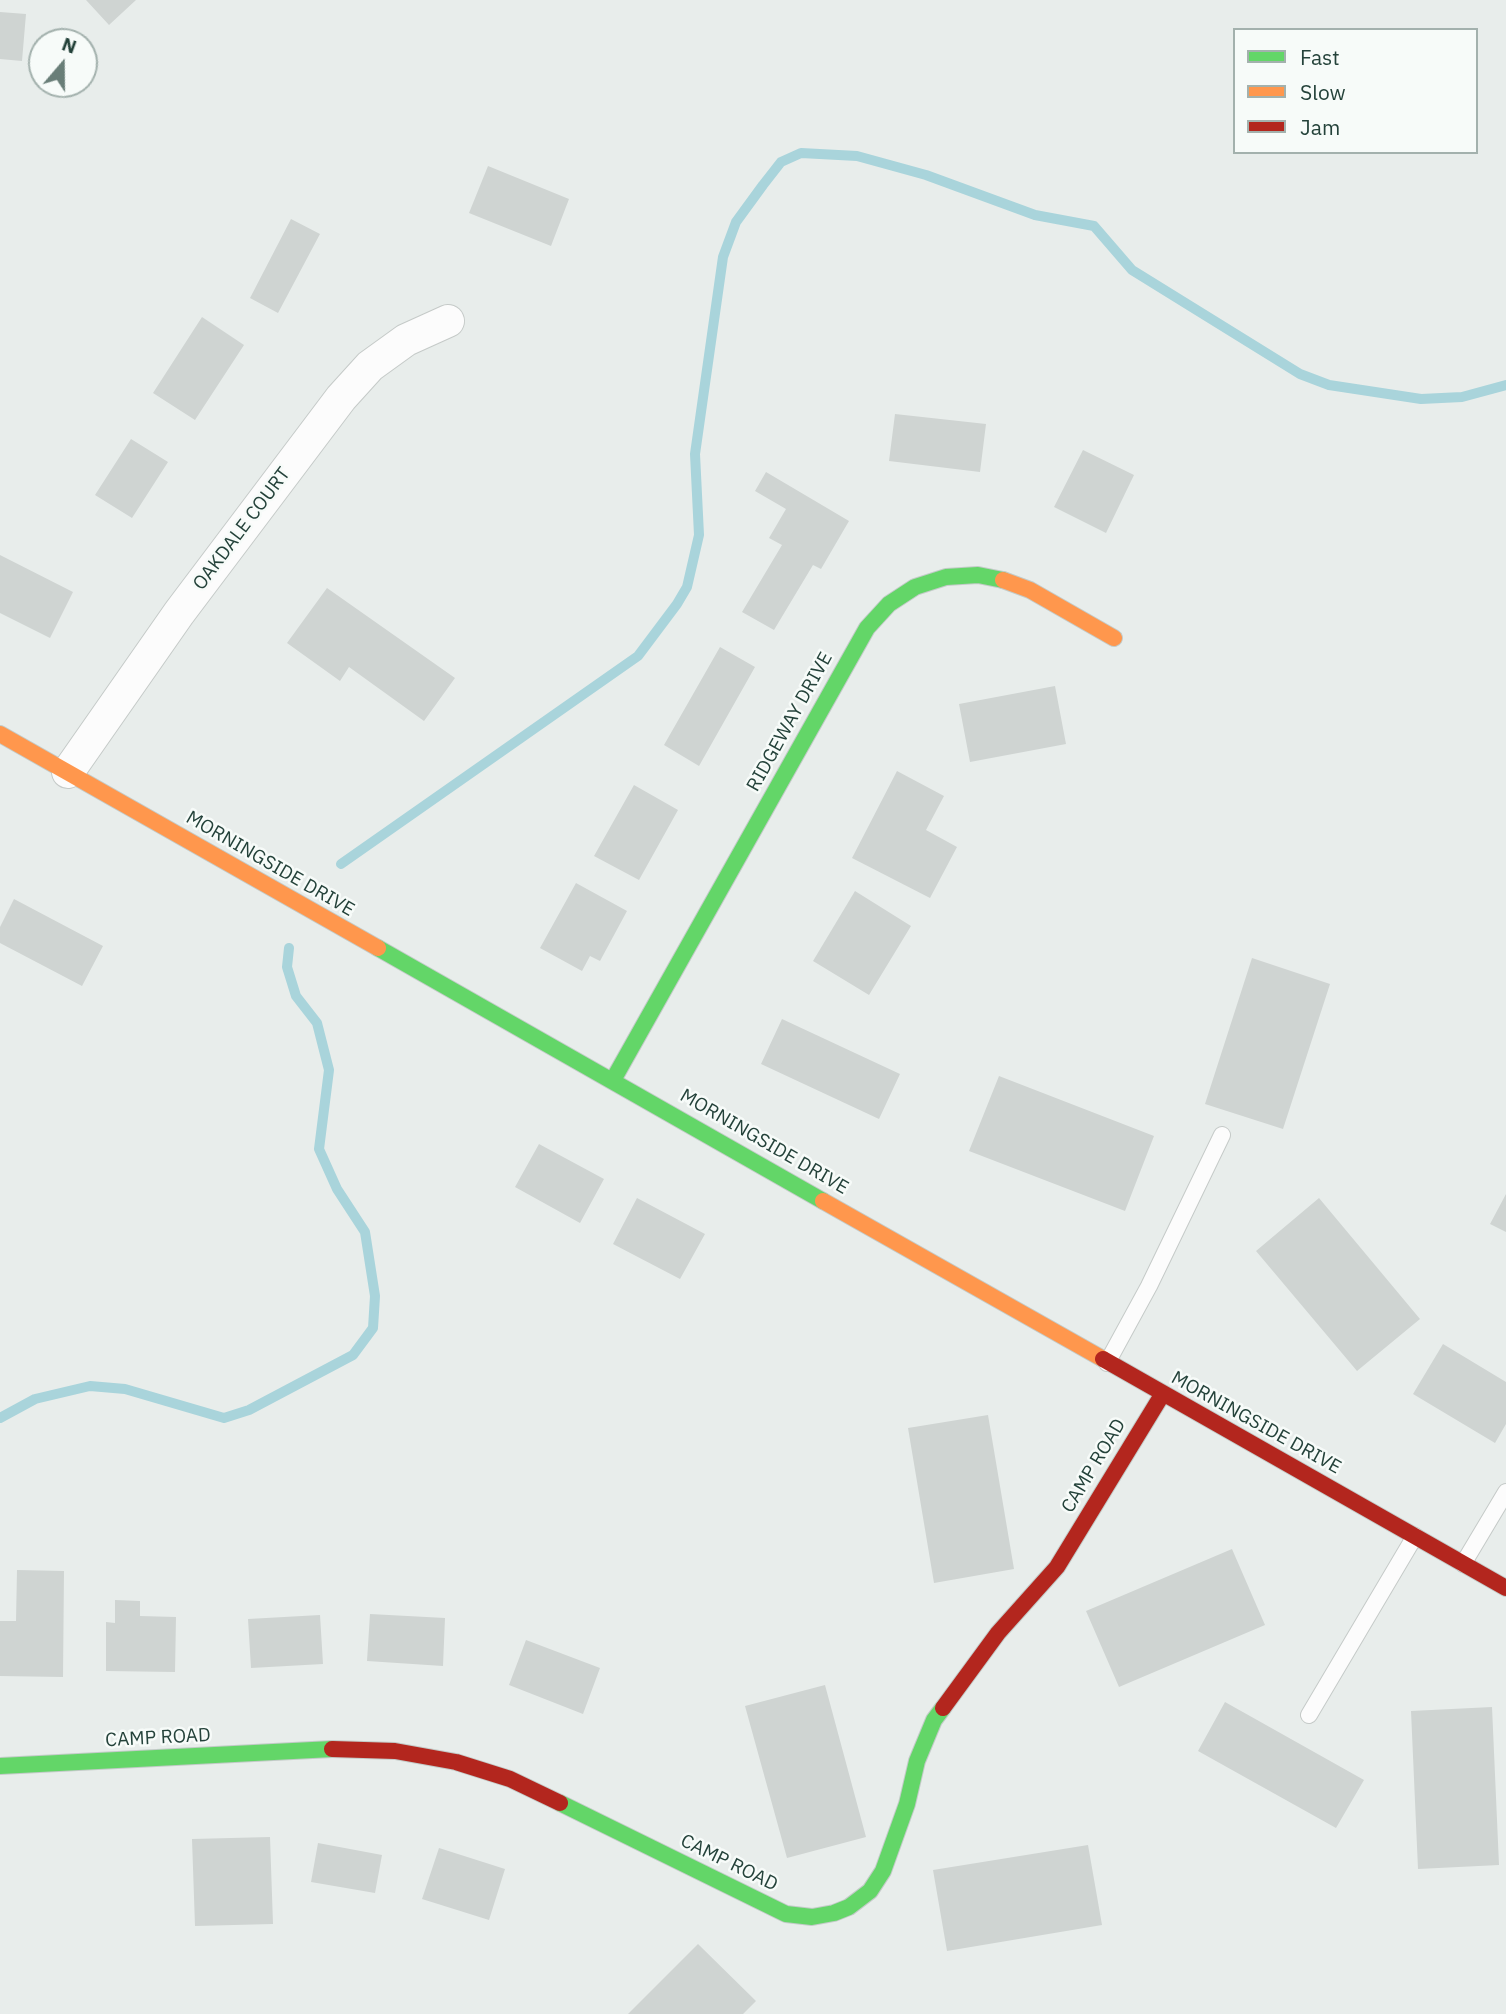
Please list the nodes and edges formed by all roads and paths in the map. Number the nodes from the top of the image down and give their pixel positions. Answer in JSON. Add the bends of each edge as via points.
{"nodes":[{"id":1,"x":448,"y":321,"type":"dead end"},
{"id":2,"x":1114,"y":638,"type":"dead end"},
{"id":3,"x":0,"y":734,"type":"edge"},
{"id":4,"x":68,"y":772,"type":"junction"},
{"id":5,"x":614,"y":1080,"type":"junction"},
{"id":6,"x":1222,"y":1135,"type":"dead end"},
{"id":7,"x":1107,"y":1363,"type":"junction"},
{"id":8,"x":1163,"y":1395,"type":"junction"},
{"id":9,"x":1506,"y":1492,"type":"edge"},
{"id":10,"x":1415,"y":1536,"type":"junction"},
{"id":11,"x":1464,"y":1564,"type":"junction"},
{"id":12,"x":1506,"y":1588,"type":"edge"},
{"id":13,"x":1309,"y":1715,"type":"dead end"},
{"id":14,"x":0,"y":1766,"type":"edge"}],
"edges":[{"from":1,"to":4,"type":"street","name":"OAKDALE COURT","via":[[406,340],[370,366],[341,398],[179,613]]},
{"from":2,"to":5,"type":"street","name":"RIDGEWAY DRIVE","via":[[1030,590],[978,575],[946,577],[915,587],[889,604],[867,628]]},
{"from":3,"to":4,"type":"street","name":"MORNINGSIDE DRIVE"},
{"from":4,"to":5,"type":"street","name":"MORNINGSIDE DRIVE"},
{"from":5,"to":7,"type":"street","name":"MORNINGSIDE DRIVE"},
{"from":6,"to":7,"type":"lane"},
{"from":7,"to":8,"type":"street","name":"MORNINGSIDE DRIVE"},
{"from":8,"to":10,"type":"street","name":"MORNINGSIDE DRIVE"},
{"from":8,"to":14,"type":"street","name":"CAMP ROAD","via":[[1057,1567],[998,1633],[934,1720],[884,1871],[870,1891],[834,1913],[812,1917],[786,1914],[510,1779],[456,1762],[395,1751],[334,1749]]},
{"from":9,"to":11,"type":"lane"},
{"from":10,"to":11,"type":"street","name":"MORNINGSIDE DRIVE"},
{"from":10,"to":13,"type":"lane"},
{"from":11,"to":12,"type":"street","name":"MORNINGSIDE DRIVE"}]}
